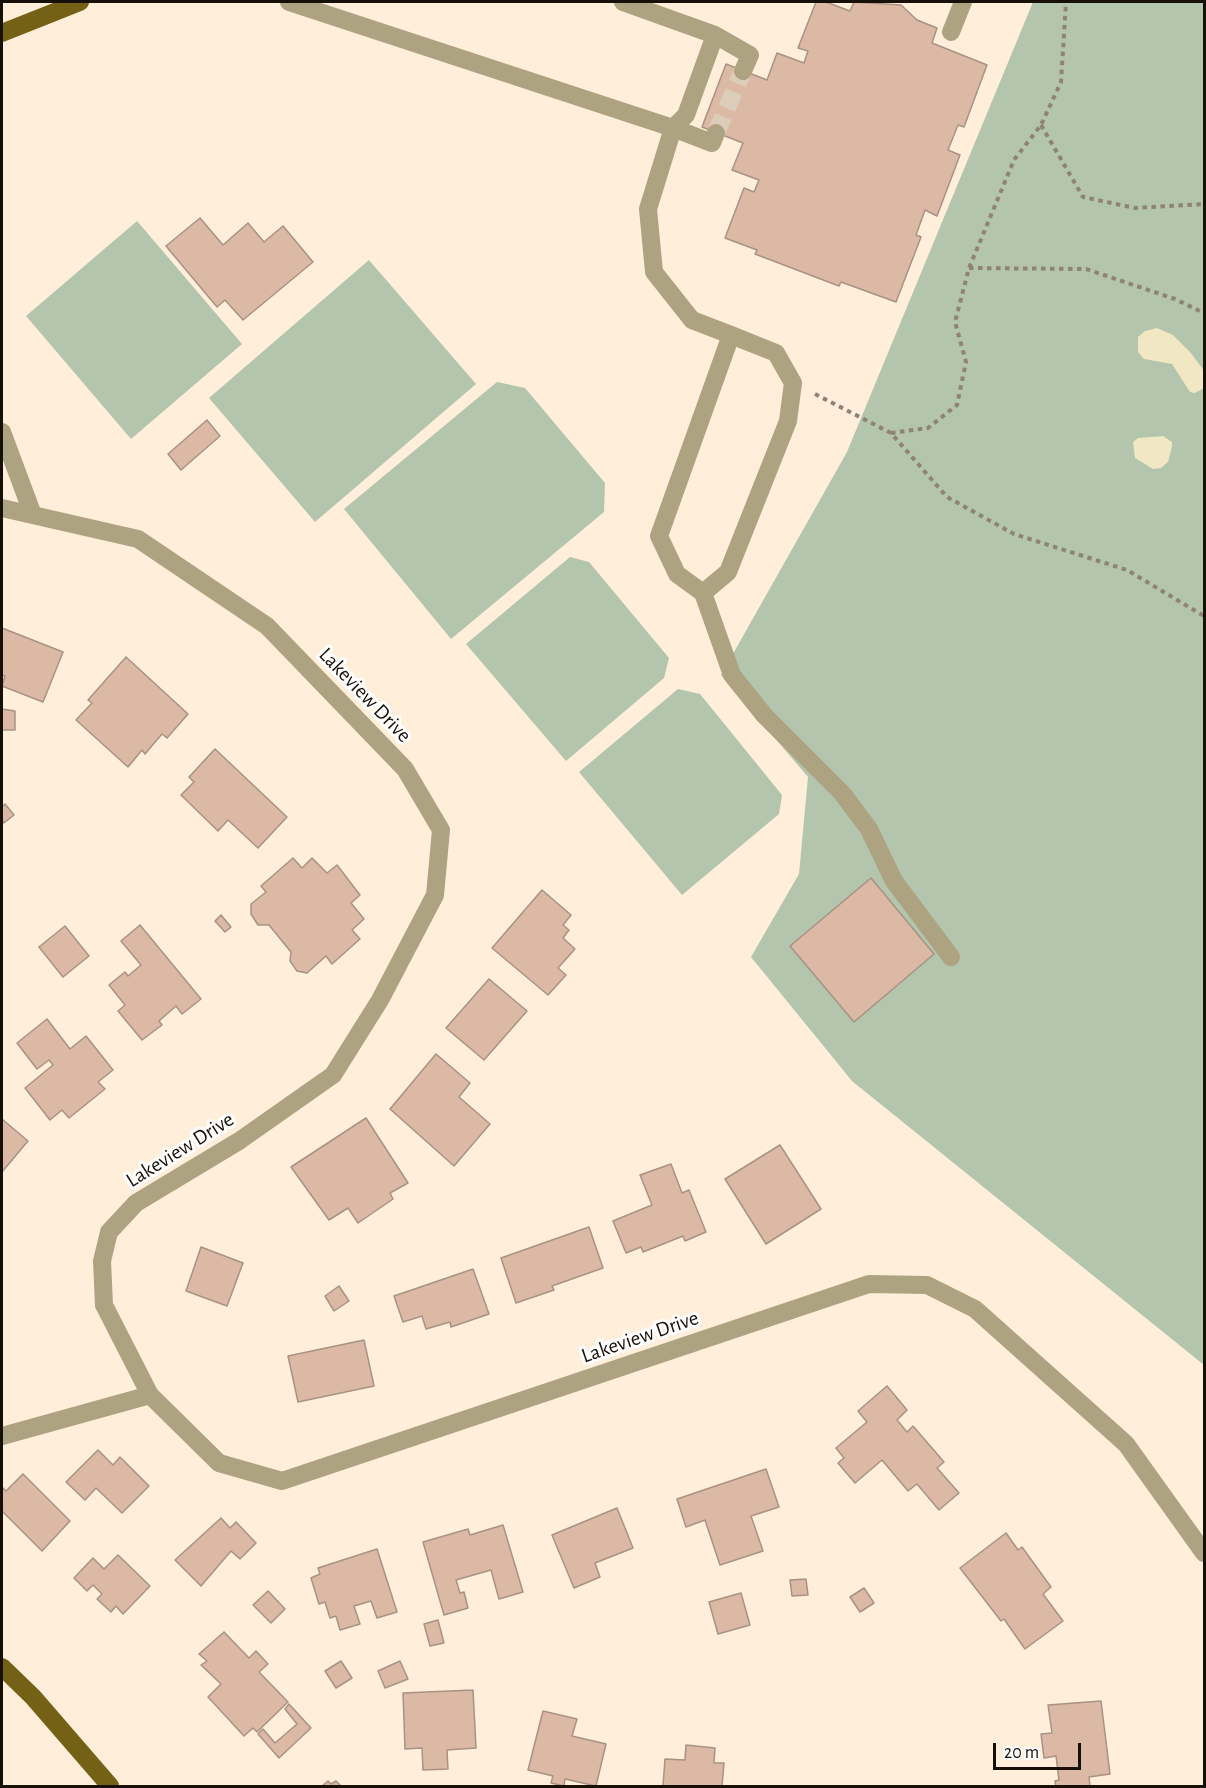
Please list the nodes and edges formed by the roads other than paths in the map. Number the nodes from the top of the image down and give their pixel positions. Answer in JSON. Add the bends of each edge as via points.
{"nodes":[{"id":1,"x":80,"y":2,"type":"edge"},
{"id":2,"x":289,"y":2,"type":"edge"},
{"id":3,"x":623,"y":2,"type":"edge"},
{"id":4,"x":963,"y":2,"type":"edge"},
{"id":5,"x":951,"y":32,"type":"dead end"},
{"id":6,"x":2,"y":33,"type":"edge"},
{"id":7,"x":715,"y":35,"type":"junction"},
{"id":8,"x":743,"y":71,"type":"tunnel mouth"},
{"id":9,"x":673,"y":128,"type":"junction"},
{"id":10,"x":716,"y":132,"type":"dead end"},
{"id":11,"x":731,"y":335,"type":"junction"},
{"id":12,"x":2,"y":432,"type":"edge"},
{"id":13,"x":2,"y":508,"type":"edge"},
{"id":14,"x":33,"y":515,"type":"junction"},
{"id":15,"x":703,"y":593,"type":"junction"},
{"id":16,"x":951,"y":957,"type":"dead end"},
{"id":17,"x":150,"y":1395,"type":"junction"},
{"id":18,"x":2,"y":1436,"type":"edge"},
{"id":19,"x":1204,"y":1553,"type":"edge"},
{"id":20,"x":2,"y":1667,"type":"edge"},
{"id":21,"x":110,"y":1786,"type":"edge"}],
"edges":[{"from":1,"to":6,"type":"main road"},
{"from":2,"to":9,"type":"street"},
{"from":3,"to":7,"type":"street"},
{"from":4,"to":5,"type":"street"},
{"from":7,"to":8,"type":"street","via":[[750,55]]},
{"from":7,"to":9,"type":"street","via":[[686,115]]},
{"from":9,"to":10,"type":"street","via":[[712,143]]},
{"from":9,"to":11,"type":"street","via":[[648,209],[654,272],[692,320]]},
{"from":11,"to":15,"type":"street","via":[[658,536],[678,574]]},
{"from":11,"to":15,"type":"street","via":[[776,353],[793,383],[788,421],[728,572]]},
{"from":12,"to":14,"type":"street"},
{"from":13,"to":14,"type":"street","name":"Lakeview Drive"},
{"from":14,"to":17,"type":"street","name":"Lakeview Drive","via":[[138,539],[267,626],[405,769],[441,830],[435,896],[380,1000],[333,1075],[239,1141],[136,1203],[109,1232],[102,1261],[104,1305]]},
{"from":15,"to":16,"type":"street","via":[[732,675],[764,715],[842,793],[869,829],[894,881]]},
{"from":17,"to":18,"type":"street"},
{"from":17,"to":19,"type":"street","name":"Lakeview Drive","via":[[219,1463],[282,1481],[869,1284],[927,1285],[975,1309],[1126,1444]]},
{"from":20,"to":21,"type":"main road"}]}
